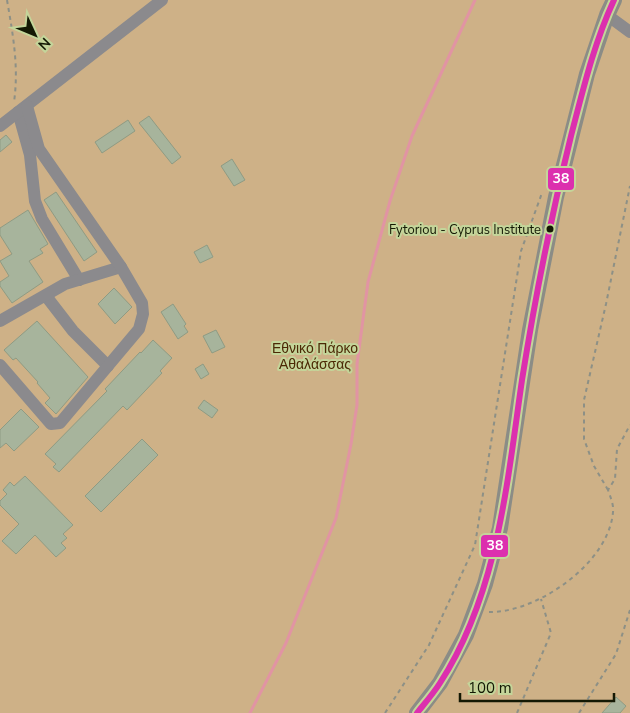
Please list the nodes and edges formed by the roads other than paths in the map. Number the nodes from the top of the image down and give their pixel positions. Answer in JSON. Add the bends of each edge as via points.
{"nodes":[{"id":1,"x":162,"y":0,"type":"edge"},
{"id":2,"x":614,"y":0,"type":"edge"},
{"id":3,"x":606,"y":15,"type":"junction"},
{"id":4,"x":630,"y":32,"type":"edge"},
{"id":5,"x":14,"y":112,"type":"edge"},
{"id":6,"x":0,"y":126,"type":"edge"},
{"id":7,"x":35,"y":152,"type":"junction"},
{"id":8,"x":121,"y":267,"type":"junction"},
{"id":9,"x":79,"y":280,"type":"junction"},
{"id":10,"x":46,"y":296,"type":"junction"},
{"id":11,"x":0,"y":321,"type":"edge"},
{"id":12,"x":0,"y":365,"type":"edge"},
{"id":13,"x":108,"y":366,"type":"junction"},
{"id":14,"x":417,"y":713,"type":"edge"}],
"edges":[{"from":1,"to":5,"type":"street"},
{"from":2,"to":3,"type":"main road"},
{"from":3,"to":4,"type":"street"},
{"from":3,"to":14,"type":"main road","via":[[580,98],[556,196],[530,330],[500,528],[485,584],[466,635],[440,683]]},
{"from":5,"to":6,"type":"street"},
{"from":5,"to":7,"type":"street"},
{"from":7,"to":8,"type":"street"},
{"from":7,"to":9,"type":"street","via":[[35,201],[42,219]]},
{"from":8,"to":9,"type":"street"},
{"from":8,"to":13,"type":"street","via":[[142,303],[144,314],[139,329]]},
{"from":9,"to":10,"type":"street","via":[[65,284]]},
{"from":10,"to":11,"type":"street"},
{"from":10,"to":13,"type":"street","via":[[73,331]]},
{"from":12,"to":13,"type":"street","via":[[51,424],[60,423]]}]}
